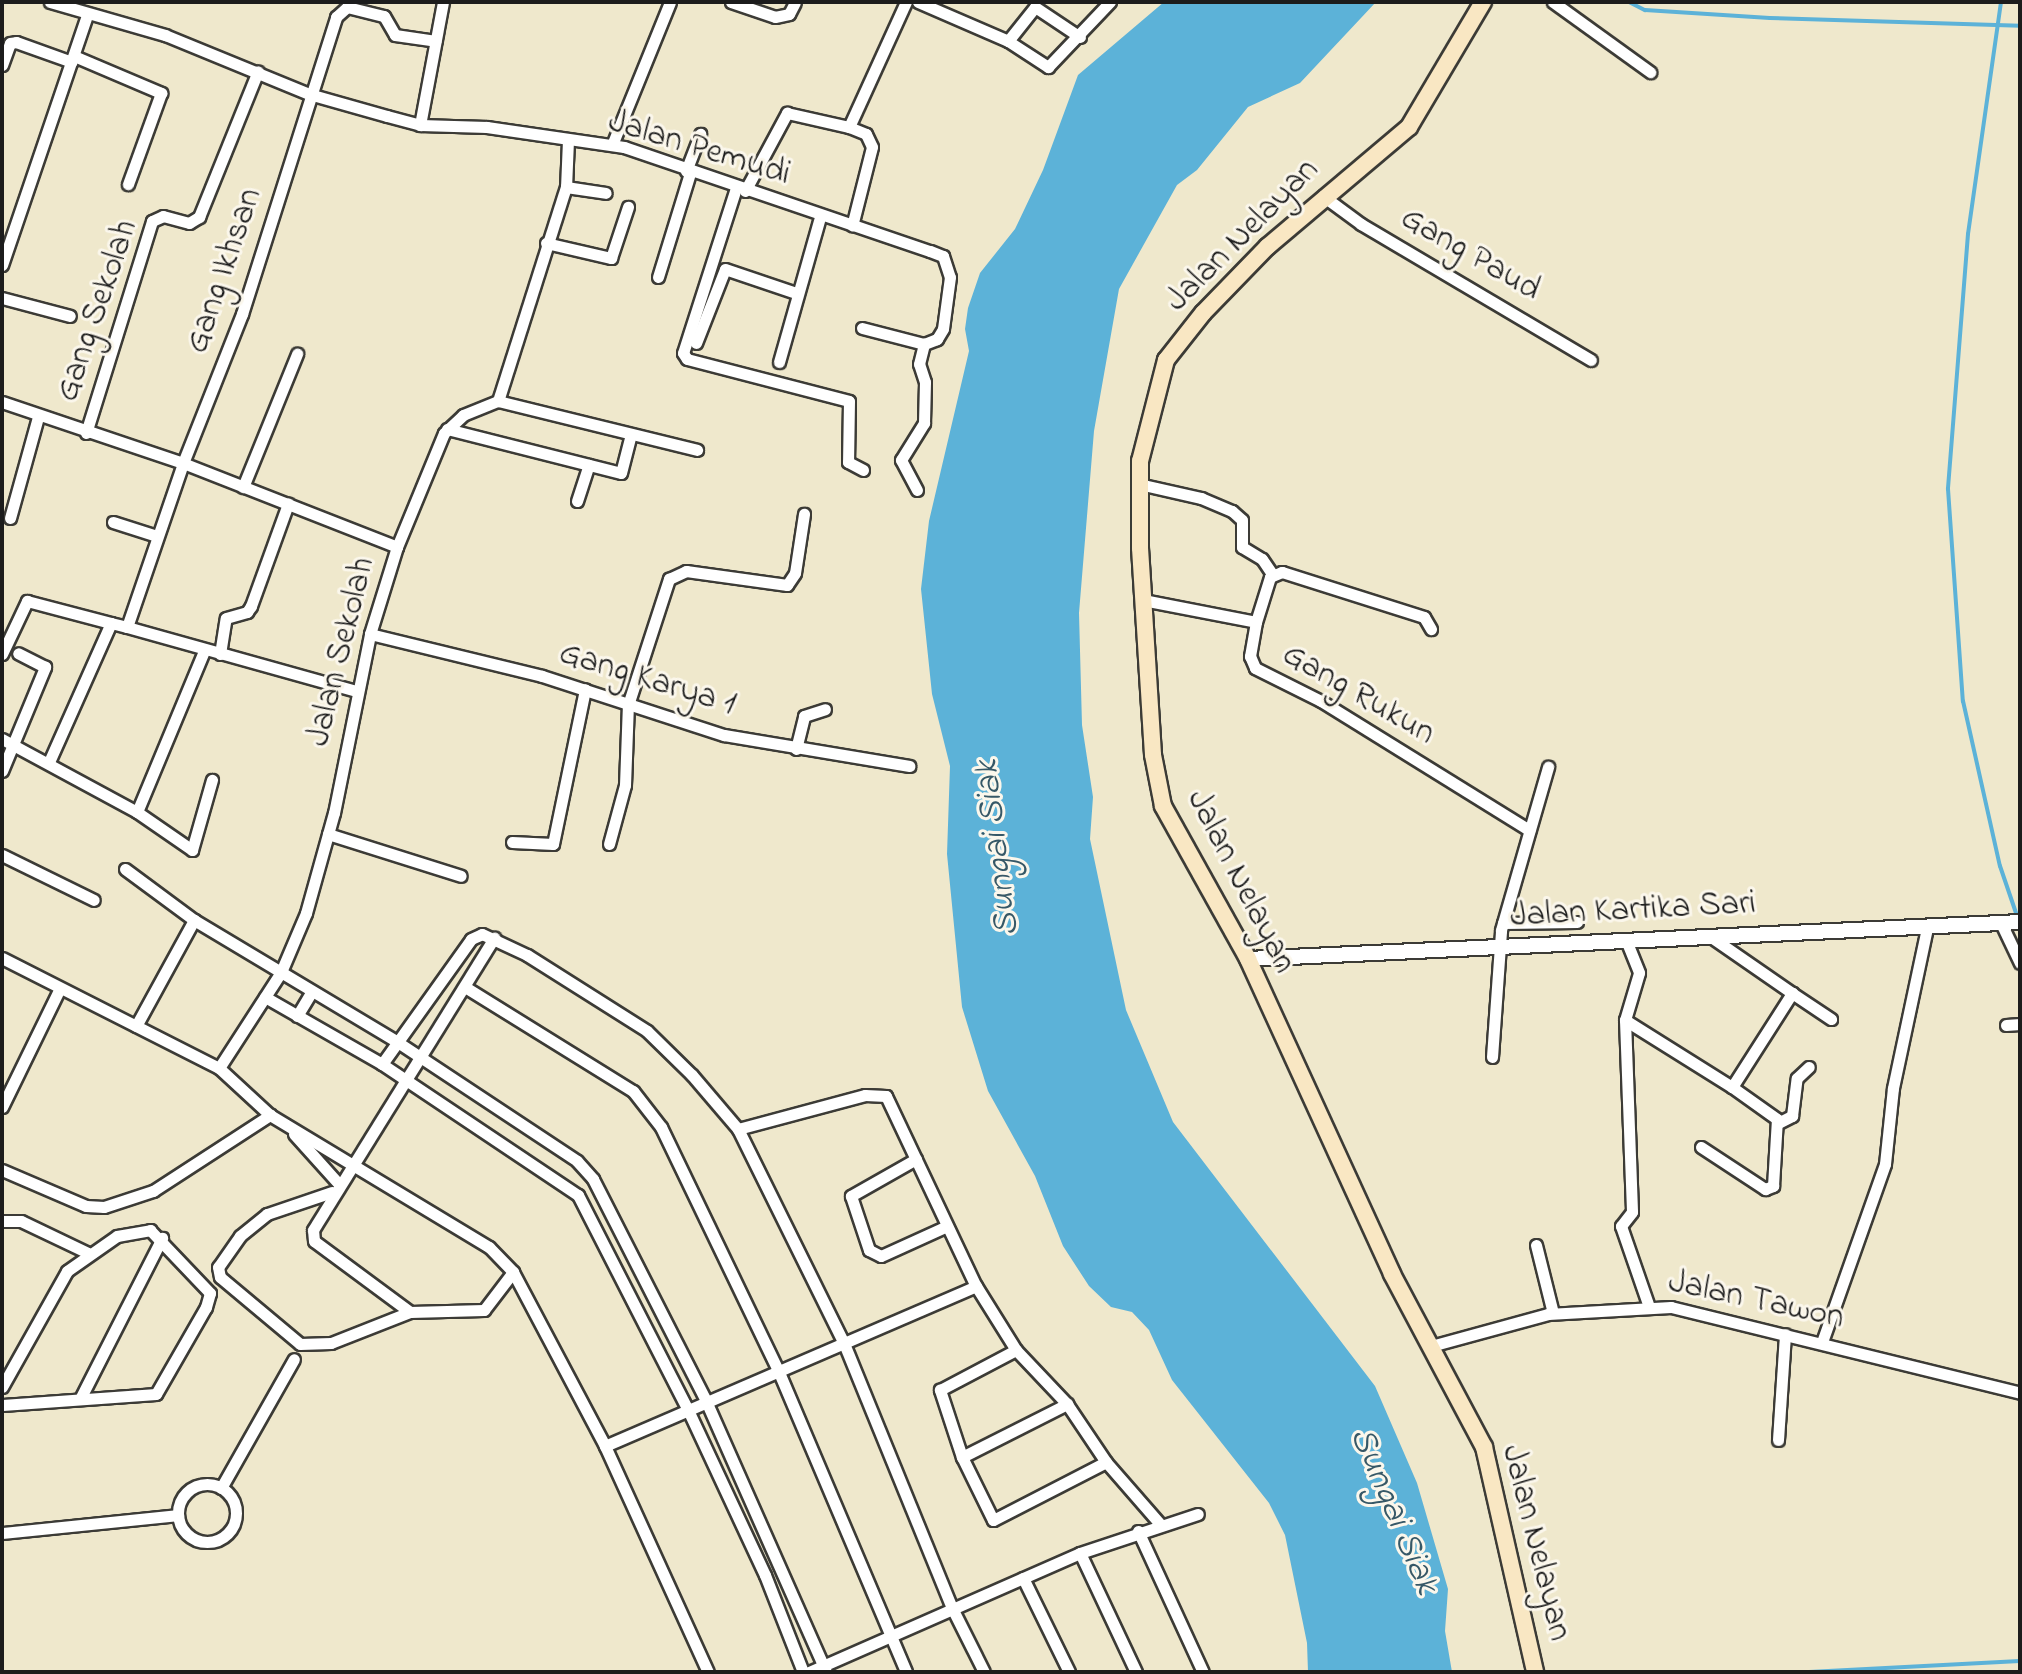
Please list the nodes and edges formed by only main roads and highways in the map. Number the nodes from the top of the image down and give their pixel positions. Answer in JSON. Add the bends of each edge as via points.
{"nodes":[{"id":1,"x":1483,"y":2,"type":"edge"},
{"id":2,"x":1535,"y":1672,"type":"edge"}],
"edges":[{"from":1,"to":2,"type":"main road","name":"Jalan Nelayan","via":[[1409,127],[1323,196],[1203,313],[1166,360],[1146,423],[1139,484],[1153,755],[1163,806],[1248,959],[1308,1098],[1492,1472]]}]}
